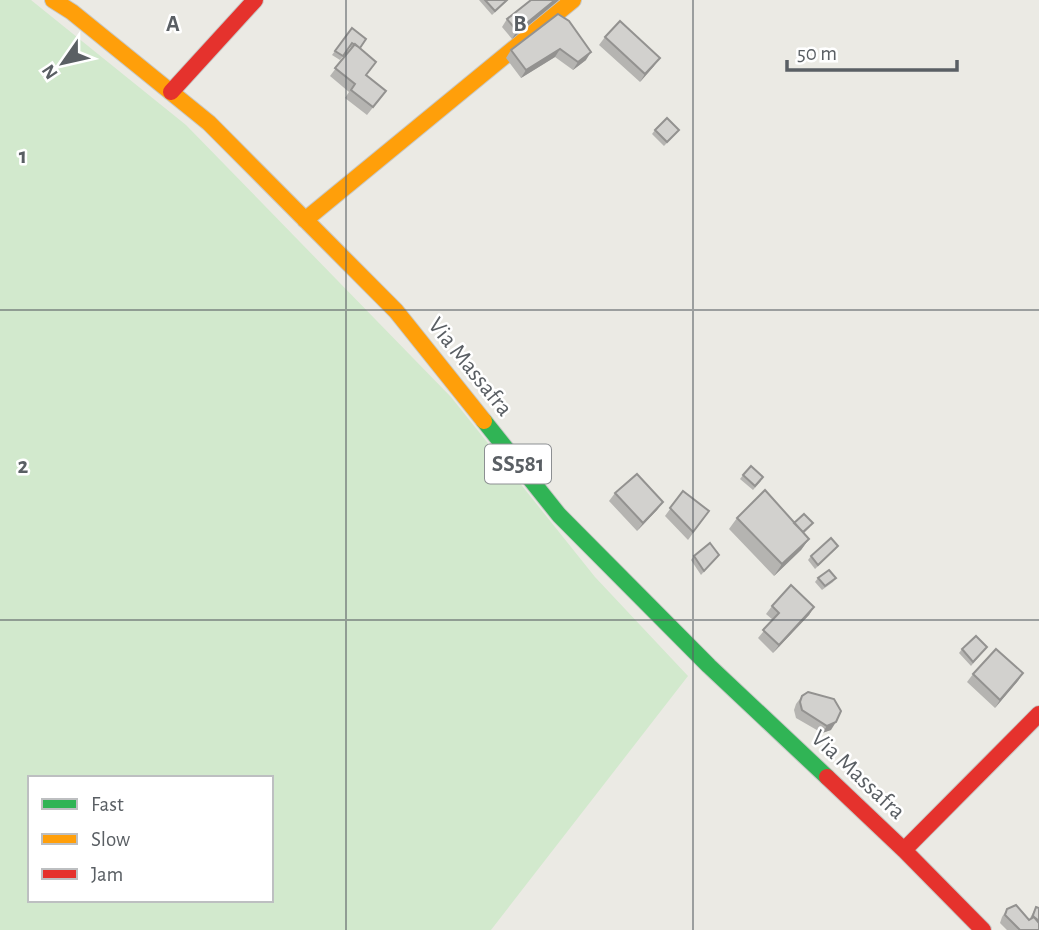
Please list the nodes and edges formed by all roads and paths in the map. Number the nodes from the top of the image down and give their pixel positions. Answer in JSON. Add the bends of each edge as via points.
{"nodes":[{"id":1,"x":53,"y":0,"type":"edge"},
{"id":2,"x":255,"y":0,"type":"edge"},
{"id":3,"x":573,"y":0,"type":"edge"},
{"id":4,"x":171,"y":92,"type":"junction"},
{"id":5,"x":306,"y":220,"type":"junction"},
{"id":6,"x":1039,"y":714,"type":"edge"},
{"id":7,"x":904,"y":850,"type":"junction"},
{"id":8,"x":983,"y":930,"type":"edge"}],
"edges":[{"from":1,"to":4,"type":"main road","name":"Via Massafra","number":"SS581"},
{"from":2,"to":4,"type":"main road"},
{"from":3,"to":5,"type":"main road"},
{"from":4,"to":5,"type":"main road","name":"Via Massafra","number":"SS581","via":[[209,123]]},
{"from":5,"to":7,"type":"main road","name":"Via Massafra","number":"SS581","via":[[396,311],[559,515],[709,666]]},
{"from":6,"to":7,"type":"main road"},
{"from":7,"to":8,"type":"main road","name":"Via Massafra","number":"SS581"}]}
